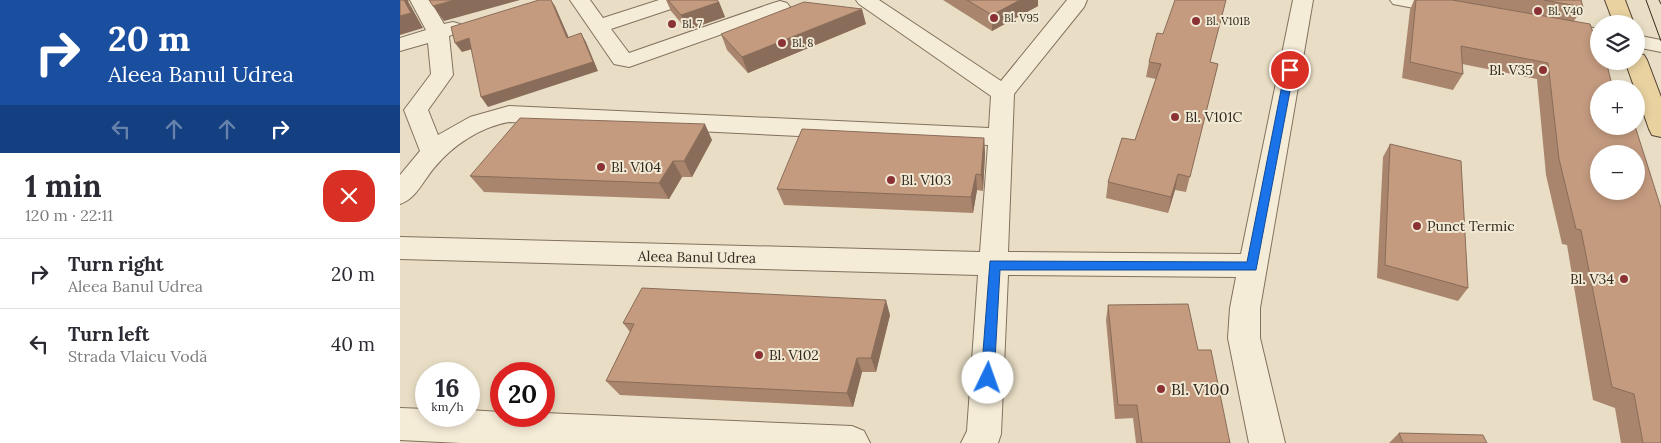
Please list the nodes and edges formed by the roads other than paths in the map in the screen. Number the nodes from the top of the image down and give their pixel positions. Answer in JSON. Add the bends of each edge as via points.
{"nodes":[{"id":1,"x":420,"y":0,"type":"edge"},
{"id":2,"x":580,"y":0,"type":"edge"},
{"id":3,"x":679,"y":0,"type":"edge"},
{"id":4,"x":1078,"y":0,"type":"edge"},
{"id":5,"x":1303,"y":0,"type":"edge"},
{"id":6,"x":1400,"y":0,"type":"edge"},
{"id":7,"x":1615,"y":0,"type":"edge"},
{"id":8,"x":784,"y":6,"type":"edge"},
{"id":9,"x":860,"y":8,"type":"edge"},
{"id":10,"x":1466,"y":12,"type":"edge"},
{"id":11,"x":1621,"y":15,"type":"edge"},
{"id":12,"x":474,"y":22,"type":"edge"},
{"id":13,"x":1541,"y":25,"type":"edge"},
{"id":14,"x":598,"y":26,"type":"junction"},
{"id":15,"x":438,"y":33,"type":"junction"},
{"id":16,"x":1590,"y":33,"type":"edge"},
{"id":17,"x":1645,"y":43,"type":"edge"},
{"id":18,"x":400,"y":45,"type":"edge"},
{"id":19,"x":1661,"y":46,"type":"edge"},
{"id":20,"x":1640,"y":70,"type":"edge"},
{"id":21,"x":1003,"y":93,"type":"junction"},
{"id":22,"x":408,"y":112,"type":"edge"},
{"id":23,"x":1661,"y":129,"type":"edge"},
{"id":24,"x":1000,"y":137,"type":"junction"},
{"id":25,"x":433,"y":152,"type":"junction"},
{"id":26,"x":400,"y":194,"type":"edge"},
{"id":27,"x":400,"y":248,"type":"edge"},
{"id":28,"x":994,"y":265,"type":"junction"},
{"id":29,"x":1252,"y":266,"type":"junction"},
{"id":30,"x":400,"y":424,"type":"edge"},
{"id":31,"x":852,"y":443,"type":"edge"},
{"id":32,"x":979,"y":443,"type":"edge"},
{"id":33,"x":1267,"y":443,"type":"edge"}],
"edges":[{"from":1,"to":15,"type":"street"},
{"from":2,"to":14,"type":"street"},
{"from":3,"to":14,"type":"street"},
{"from":4,"to":21,"type":"street"},
{"from":5,"to":29,"type":"street"},
{"from":6,"to":10,"type":"street"},
{"from":7,"to":11,"type":"main road"},
{"from":8,"to":14,"type":"street","via":[[629,60],[622,59]]},
{"from":9,"to":21,"type":"street","via":[[892,19]]},
{"from":12,"to":15,"type":"street"},
{"from":13,"to":16,"type":"street"},
{"from":15,"to":18,"type":"street"},
{"from":15,"to":22,"type":"street","via":[[442,75]]},
{"from":17,"to":19,"type":"street"},
{"from":20,"to":23,"type":"main road"},
{"from":21,"to":24,"type":"street"},
{"from":22,"to":25,"type":"street"},
{"from":24,"to":25,"type":"street","via":[[509,114],[492,116],[475,124]]},
{"from":24,"to":28,"type":"street"},
{"from":25,"to":26,"type":"street"},
{"from":27,"to":28,"type":"street","name":"Aleea Banul Udrea"},
{"from":28,"to":29,"type":"street","name":"Aleea Banul Udrea"},
{"from":28,"to":32,"type":"street","via":[[984,434]]},
{"from":29,"to":33,"type":"street","via":[[1244,338]]},
{"from":30,"to":31,"type":"street"}]}
